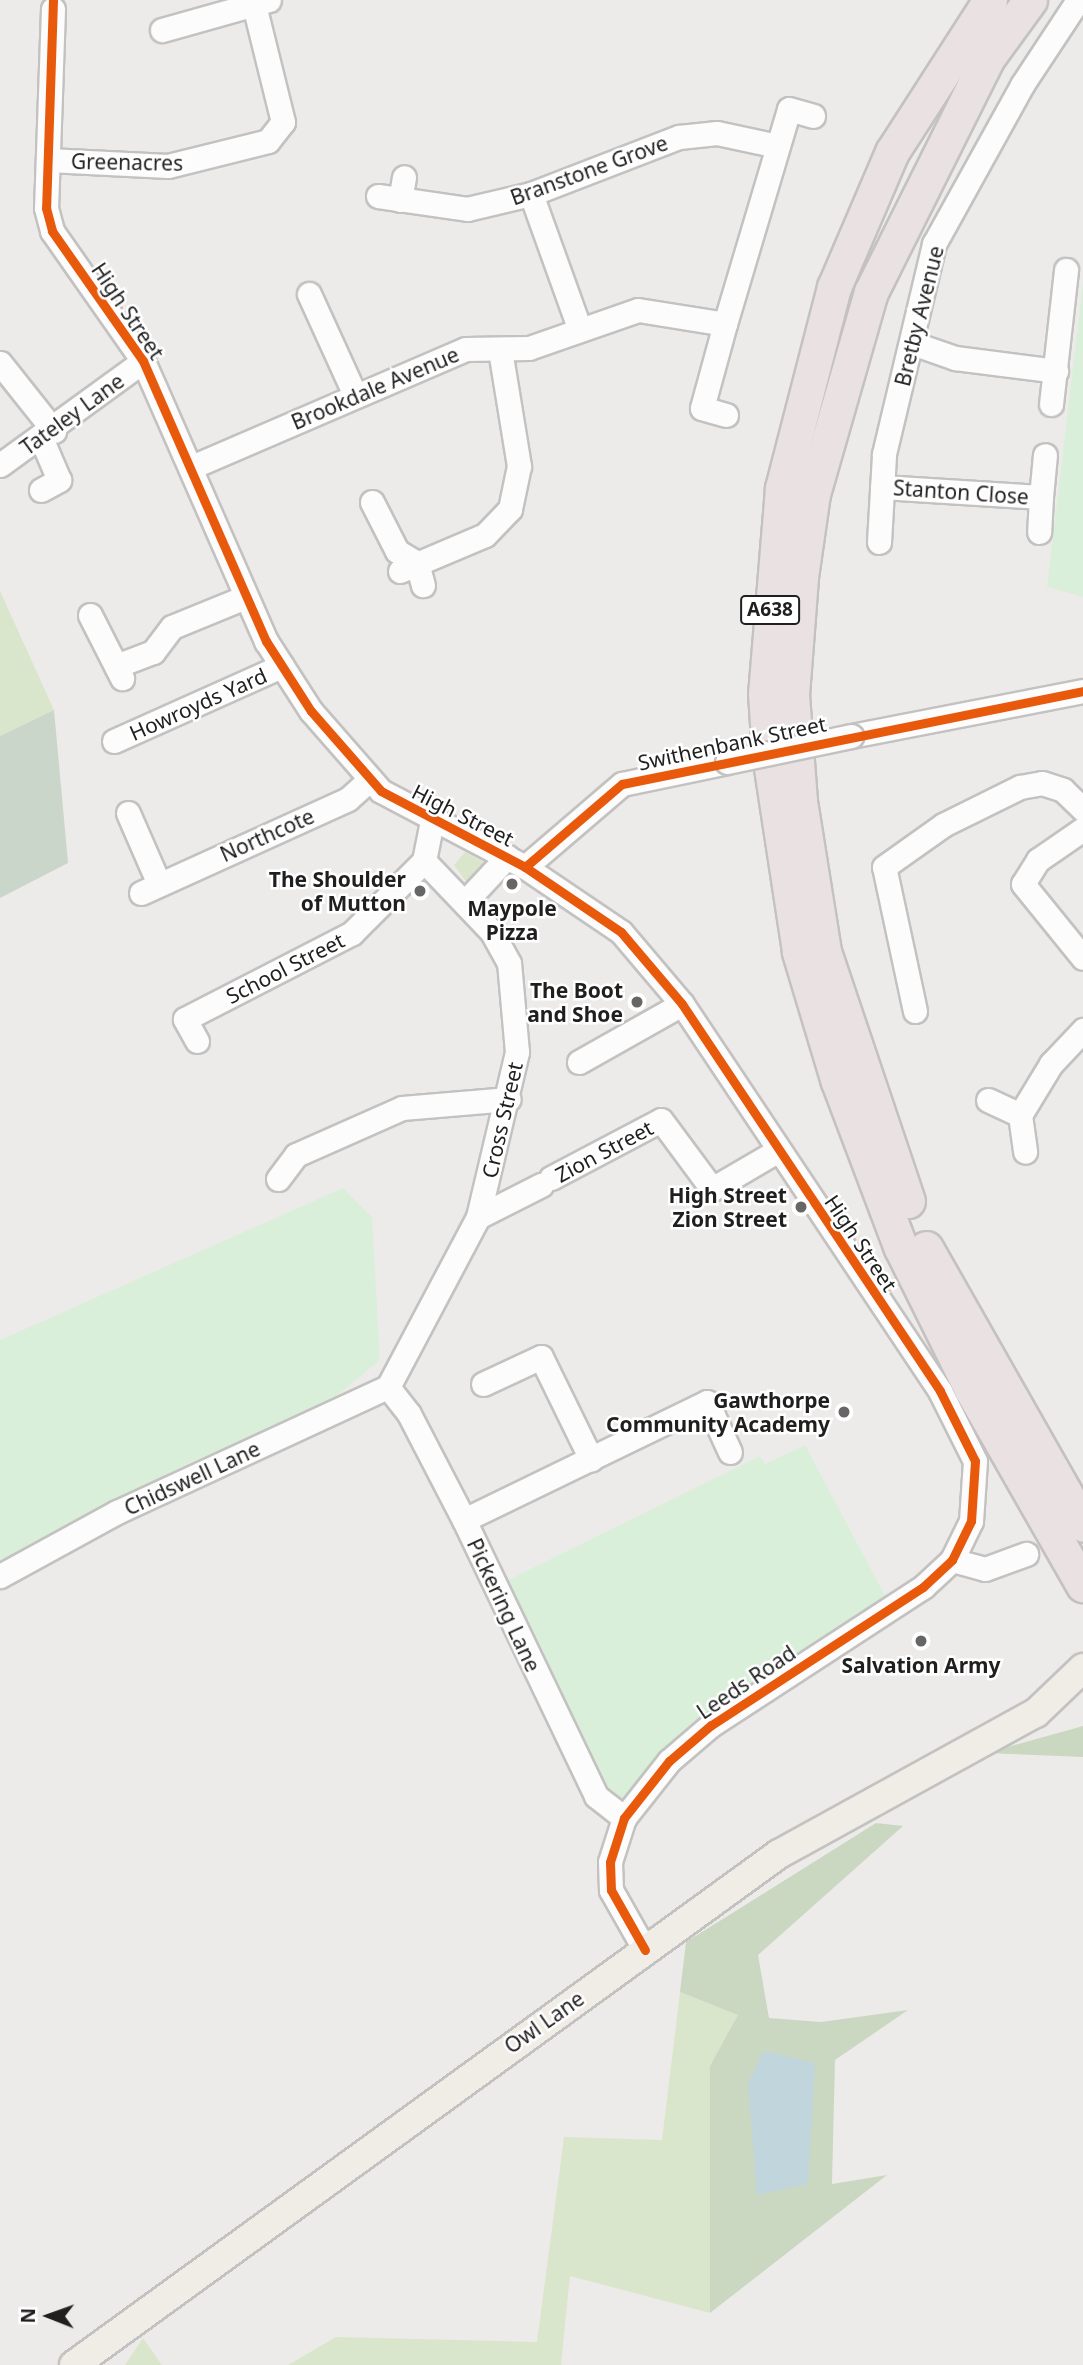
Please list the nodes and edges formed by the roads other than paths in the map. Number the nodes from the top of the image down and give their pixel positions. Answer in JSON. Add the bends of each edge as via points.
{"nodes":[{"id":1,"x":990,"y":0,"type":"edge"},
{"id":2,"x":1030,"y":0,"type":"edge"},
{"id":3,"x":1078,"y":0,"type":"edge"},
{"id":4,"x":261,"y":3,"type":"edge"},
{"id":5,"x":53,"y":9,"type":"dead end"},
{"id":6,"x":162,"y":30,"type":"dead end"},
{"id":7,"x":813,"y":116,"type":"dead end"},
{"id":8,"x":778,"y":146,"type":"junction"},
{"id":9,"x":48,"y":160,"type":"junction"},
{"id":10,"x":404,"y":177,"type":"dead end"},
{"id":11,"x":531,"y":194,"type":"junction"},
{"id":12,"x":1066,"y":270,"type":"dead end"},
{"id":13,"x":309,"y":294,"type":"dead end"},
{"id":14,"x":725,"y":324,"type":"junction"},
{"id":15,"x":579,"y":327,"type":"junction"},
{"id":16,"x":912,"y":343,"type":"junction"},
{"id":17,"x":500,"y":350,"type":"junction"},
{"id":18,"x":143,"y":361,"type":"junction"},
{"id":19,"x":0,"y":363,"type":"edge"},
{"id":20,"x":1056,"y":370,"type":"junction"},
{"id":21,"x":355,"y":395,"type":"junction"},
{"id":22,"x":1051,"y":404,"type":"dead end"},
{"id":23,"x":726,"y":415,"type":"dead end"},
{"id":24,"x":48,"y":436,"type":"junction"},
{"id":25,"x":1045,"y":455,"type":"dead end"},
{"id":26,"x":0,"y":466,"type":"edge"},
{"id":27,"x":194,"y":466,"type":"junction"},
{"id":28,"x":882,"y":487,"type":"junction"},
{"id":29,"x":41,"y":491,"type":"dead end"},
{"id":30,"x":1041,"y":497,"type":"junction"},
{"id":31,"x":372,"y":502,"type":"dead end"},
{"id":32,"x":1039,"y":531,"type":"dead end"},
{"id":33,"x":879,"y":542,"type":"dead end"},
{"id":34,"x":245,"y":597,"type":"junction"},
{"id":35,"x":90,"y":615,"type":"dead end"},
{"id":36,"x":282,"y":666,"type":"junction"},
{"id":37,"x":1083,"y":691,"type":"edge"},
{"id":38,"x":114,"y":741,"type":"dead end"},
{"id":39,"x":370,"y":779,"type":"junction"},
{"id":40,"x":1083,"y":809,"type":"edge"},
{"id":41,"x":128,"y":813,"type":"dead end"},
{"id":42,"x":432,"y":821,"type":"junction"},
{"id":43,"x":1083,"y":830,"type":"edge"},
{"id":44,"x":424,"y":861,"type":"junction"},
{"id":45,"x":516,"y":862,"type":"junction"},
{"id":46,"x":465,"y":902,"type":"junction"},
{"id":47,"x":1083,"y":958,"type":"edge"},
{"id":48,"x":682,"y":1004,"type":"junction"},
{"id":49,"x":915,"y":1011,"type":"dead end"},
{"id":50,"x":1083,"y":1030,"type":"edge"},
{"id":51,"x":197,"y":1041,"type":"dead end"},
{"id":52,"x":579,"y":1062,"type":"dead end"},
{"id":53,"x":509,"y":1099,"type":"junction"},
{"id":54,"x":988,"y":1100,"type":"dead end"},
{"id":55,"x":1020,"y":1115,"type":"junction"},
{"id":56,"x":777,"y":1151,"type":"junction"},
{"id":57,"x":1025,"y":1152,"type":"dead end"},
{"id":58,"x":278,"y":1179,"type":"dead end"},
{"id":59,"x":478,"y":1217,"type":"junction"},
{"id":60,"x":483,"y":1384,"type":"dead end"},
{"id":61,"x":388,"y":1387,"type":"junction"},
{"id":62,"x":730,"y":1452,"type":"dead end"},
{"id":63,"x":591,"y":1459,"type":"junction"},
{"id":64,"x":464,"y":1520,"type":"junction"},
{"id":65,"x":1083,"y":1524,"type":"edge"},
{"id":66,"x":1026,"y":1554,"type":"dead end"},
{"id":67,"x":952,"y":1560,"type":"junction"},
{"id":68,"x":0,"y":1576,"type":"edge"},
{"id":69,"x":1083,"y":1585,"type":"edge"},
{"id":70,"x":1083,"y":1668,"type":"edge"},
{"id":71,"x":1083,"y":1705,"type":"edge"},
{"id":72,"x":1036,"y":1713,"type":"junction"},
{"id":73,"x":624,"y":1818,"type":"junction"},
{"id":74,"x":645,"y":1950,"type":"junction"},
{"id":75,"x":74,"y":2365,"type":"edge"}],
"edges":[{"from":1,"to":69,"type":"highway","number":"A638","via":[[892,152],[834,287],[782,488],[768,640],[769,755],[799,952],[856,1131],[901,1248],[971,1389]]},
{"from":2,"to":65,"type":"highway","number":"A638","via":[[981,71],[871,292],[813,494],[792,695],[800,802],[824,951],[862,1078],[926,1250]]},
{"from":3,"to":16,"type":"street","name":"Bretby Avenue","via":[[1022,85],[934,244]]},
{"from":4,"to":6,"type":"street","name":"Greenacres"},
{"from":4,"to":9,"type":"street","name":"Greenacres","via":[[284,122],[268,141],[168,166]]},
{"from":5,"to":9,"type":"street","name":"High Street"},
{"from":7,"to":8,"type":"street","via":[[789,109]]},
{"from":8,"to":11,"type":"street","name":"Branstone Grove","via":[[717,134],[679,137]]},
{"from":8,"to":14,"type":"street"},
{"from":9,"to":18,"type":"street","name":"High Street","via":[[46,208],[52,231]]},
{"from":10,"to":11,"type":"street","name":"Branstone Grove","via":[[389,198],[467,209]]},
{"from":11,"to":15,"type":"street"},
{"from":12,"to":20,"type":"street"},
{"from":13,"to":21,"type":"street"},
{"from":14,"to":15,"type":"street","name":"Brookdale Avenue","via":[[651,310]]},
{"from":14,"to":23,"type":"street","via":[[702,408]]},
{"from":15,"to":17,"type":"street","name":"Brookdale Avenue","via":[[529,348]]},
{"from":16,"to":20,"type":"street","via":[[955,358]]},
{"from":16,"to":28,"type":"street","name":"Bretby Avenue"},
{"from":17,"to":21,"type":"street","name":"Brookdale Avenue","via":[[446,355]]},
{"from":17,"to":31,"type":"street","via":[[519,466],[514,498],[485,535],[413,573]]},
{"from":18,"to":24,"type":"street","name":"Tateley Lane"},
{"from":18,"to":27,"type":"street","name":"High Street"},
{"from":19,"to":24,"type":"street"},
{"from":20,"to":22,"type":"street"},
{"from":21,"to":27,"type":"street","name":"Brookdale Avenue"},
{"from":24,"to":26,"type":"street","name":"Tateley Lane"},
{"from":24,"to":29,"type":"street","via":[[59,480]]},
{"from":25,"to":30,"type":"street","name":"Stanton Close"},
{"from":27,"to":34,"type":"street","name":"High Street"},
{"from":28,"to":30,"type":"street","name":"Stanton Close"},
{"from":28,"to":33,"type":"street","name":"Bretby Avenue"},
{"from":30,"to":32,"type":"street","name":"Stanton Close"},
{"from":34,"to":35,"type":"street","via":[[172,627],[153,652],[119,672]]},
{"from":34,"to":36,"type":"street","name":"High Street"},
{"from":36,"to":38,"type":"street","name":"Howroyds Yard"},
{"from":36,"to":39,"type":"street","name":"High Street"},
{"from":37,"to":45,"type":"street","name":"Swithenbank Street","bridge":true,"via":[[622,784]]},
{"from":39,"to":41,"type":"street","name":"Northcote","via":[[348,799],[150,888]]},
{"from":39,"to":42,"type":"street","name":"High Street"},
{"from":40,"to":49,"type":"street","via":[[1063,790],[1042,783],[1020,787],[943,825],[884,867]]},
{"from":42,"to":44,"type":"street"},
{"from":42,"to":45,"type":"street","name":"High Street"},
{"from":43,"to":47,"type":"street","via":[[1038,860],[1023,884]]},
{"from":44,"to":46,"type":"street","name":"Cross Street"},
{"from":44,"to":51,"type":"street","name":"School Street","via":[[352,933],[185,1020]]},
{"from":45,"to":46,"type":"street","name":"Swithenbank Street"},
{"from":45,"to":48,"type":"street","name":"High Street","via":[[597,910]]},
{"from":46,"to":53,"type":"street","name":"Cross Street","via":[[503,948],[513,977],[517,1052]]},
{"from":48,"to":52,"type":"street"},
{"from":48,"to":56,"type":"street","name":"High Street"},
{"from":50,"to":55,"type":"street","via":[[1051,1064]]},
{"from":53,"to":58,"type":"street","via":[[402,1108],[296,1156]]},
{"from":53,"to":59,"type":"street","name":"Cross Street"},
{"from":54,"to":55,"type":"street"},
{"from":55,"to":57,"type":"street"},
{"from":56,"to":59,"type":"street","name":"Zion Street","via":[[712,1189],[661,1120]]},
{"from":56,"to":67,"type":"street","name":"High Street","via":[[964,1432],[976,1492],[971,1521]]},
{"from":59,"to":61,"type":"street","name":"Cross Street"},
{"from":60,"to":63,"type":"street","via":[[541,1357]]},
{"from":61,"to":64,"type":"street","name":"Pickering Lane","via":[[409,1414]]},
{"from":61,"to":68,"type":"street","name":"Chidswell Lane","via":[[117,1512]]},
{"from":62,"to":63,"type":"street","via":[[707,1402]]},
{"from":63,"to":64,"type":"street"},
{"from":64,"to":73,"type":"street","name":"Pickering Lane","via":[[596,1796]]},
{"from":66,"to":67,"type":"street","via":[[985,1569]]},
{"from":67,"to":73,"type":"street","name":"Leeds Road","via":[[923,1587],[711,1725],[669,1761]]},
{"from":70,"to":72,"type":"main road","name":"Owl Lane"},
{"from":71,"to":72,"type":"main road","name":"Owl Lane"},
{"from":72,"to":74,"type":"main road","name":"Owl Lane","via":[[779,1854]]},
{"from":73,"to":74,"type":"street","name":"Leeds Road","via":[[610,1862],[611,1890]]},
{"from":74,"to":75,"type":"main road","name":"Owl Lane"}]}
